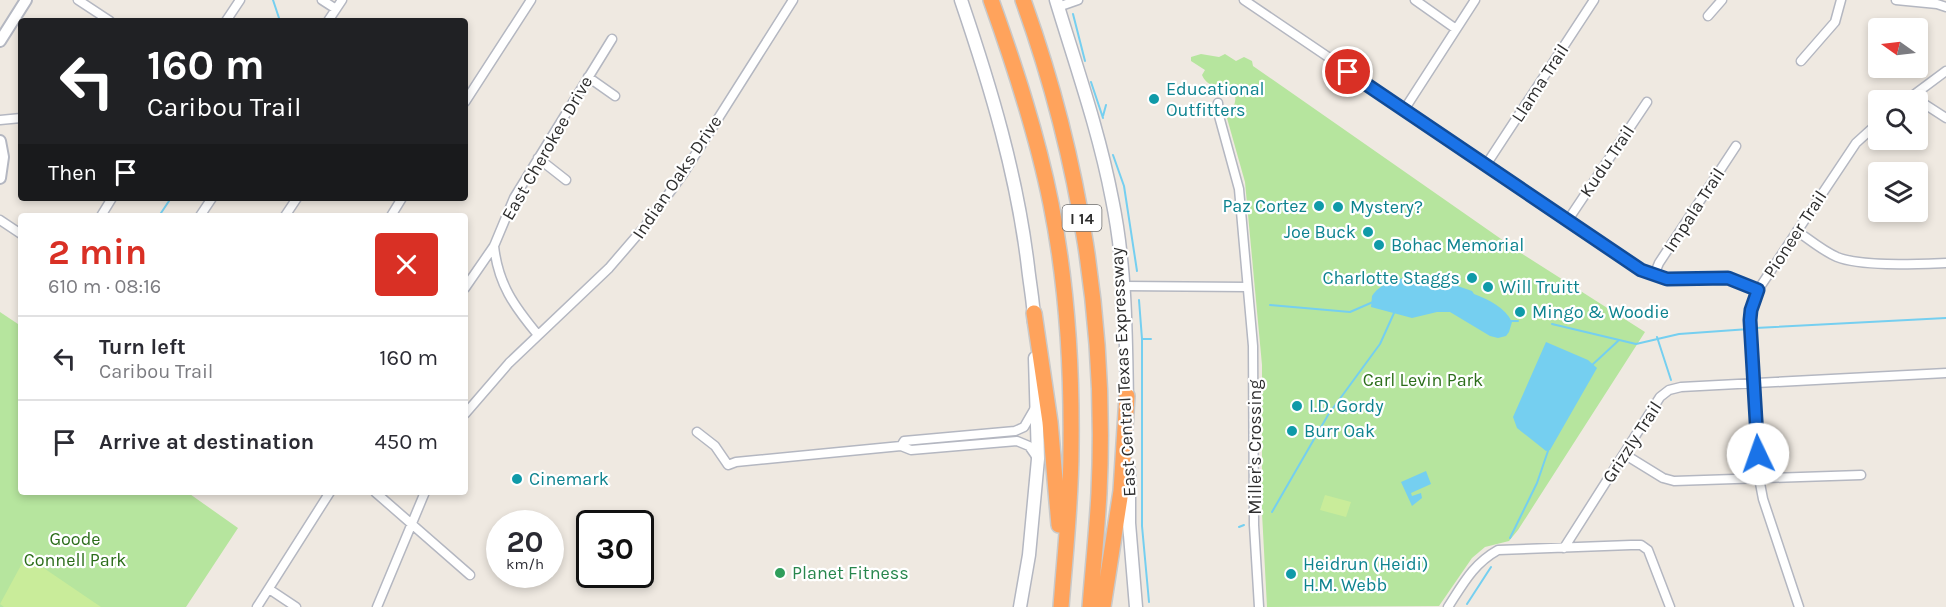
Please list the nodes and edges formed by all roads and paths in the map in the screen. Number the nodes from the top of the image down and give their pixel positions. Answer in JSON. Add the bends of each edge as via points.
{"nodes":[{"id":1,"x":26,"y":0,"type":"edge"},
{"id":2,"x":78,"y":0,"type":"edge"},
{"id":3,"x":240,"y":0,"type":"edge"},
{"id":4,"x":322,"y":0,"type":"edge"},
{"id":5,"x":342,"y":0,"type":"edge"},
{"id":6,"x":531,"y":0,"type":"edge"},
{"id":7,"x":793,"y":0,"type":"edge"},
{"id":8,"x":961,"y":0,"type":"edge"},
{"id":9,"x":991,"y":0,"type":"edge"},
{"id":10,"x":1023,"y":0,"type":"edge"},
{"id":11,"x":1078,"y":0,"type":"edge"},
{"id":12,"x":1244,"y":0,"type":"edge"},
{"id":13,"x":1415,"y":0,"type":"edge"},
{"id":14,"x":1475,"y":0,"type":"edge"},
{"id":15,"x":1594,"y":0,"type":"edge"},
{"id":16,"x":1722,"y":0,"type":"edge"},
{"id":17,"x":1841,"y":0,"type":"edge"},
{"id":18,"x":1896,"y":0,"type":"edge"},
{"id":19,"x":1057,"y":4,"type":"edge"},
{"id":20,"x":1946,"y":7,"type":"edge"},
{"id":21,"x":336,"y":9,"type":"junction"},
{"id":22,"x":1708,"y":16,"type":"dead end"},
{"id":23,"x":105,"y":18,"type":"edge"},
{"id":24,"x":228,"y":18,"type":"edge"},
{"id":25,"x":330,"y":18,"type":"edge"},
{"id":26,"x":1456,"y":28,"type":"junction"},
{"id":27,"x":612,"y":39,"type":"dead end"},
{"id":28,"x":0,"y":41,"type":"edge"},
{"id":29,"x":1801,"y":61,"type":"dead end"},
{"id":30,"x":1946,"y":71,"type":"edge"},
{"id":31,"x":588,"y":77,"type":"junction"},
{"id":32,"x":1921,"y":90,"type":"edge"},
{"id":33,"x":615,"y":96,"type":"dead end"},
{"id":34,"x":468,"y":97,"type":"edge"},
{"id":35,"x":1647,"y":102,"type":"dead end"},
{"id":36,"x":1218,"y":103,"type":"dead end"},
{"id":37,"x":1928,"y":108,"type":"edge"},
{"id":38,"x":1404,"y":110,"type":"junction"},
{"id":39,"x":18,"y":118,"type":"edge"},
{"id":40,"x":1946,"y":118,"type":"edge"},
{"id":41,"x":0,"y":120,"type":"edge"},
{"id":42,"x":1868,"y":132,"type":"edge"},
{"id":43,"x":0,"y":141,"type":"edge"},
{"id":44,"x":1736,"y":146,"type":"dead end"},
{"id":45,"x":538,"y":158,"type":"junction"},
{"id":46,"x":1486,"y":165,"type":"junction"},
{"id":47,"x":0,"y":178,"type":"edge"},
{"id":48,"x":567,"y":180,"type":"dead end"},
{"id":49,"x":0,"y":220,"type":"edge"},
{"id":50,"x":1568,"y":220,"type":"junction"},
{"id":51,"x":1797,"y":231,"type":"junction"},
{"id":52,"x":18,"y":232,"type":"edge"},
{"id":53,"x":494,"y":246,"type":"junction"},
{"id":54,"x":1946,"y":263,"type":"edge"},
{"id":55,"x":1654,"y":275,"type":"junction"},
{"id":56,"x":468,"y":284,"type":"edge"},
{"id":57,"x":1124,"y":285,"type":"junction"},
{"id":58,"x":1247,"y":287,"type":"junction"},
{"id":59,"x":1758,"y":290,"type":"junction"},
{"id":60,"x":1034,"y":313,"type":"junction"},
{"id":61,"x":538,"y":334,"type":"junction"},
{"id":62,"x":1946,"y":373,"type":"edge"},
{"id":63,"x":1754,"y":382,"type":"junction"},
{"id":64,"x":1127,"y":396,"type":"junction"},
{"id":65,"x":1036,"y":405,"type":"junction"},
{"id":66,"x":468,"y":410,"type":"edge"},
{"id":67,"x":697,"y":432,"type":"dead end"},
{"id":68,"x":901,"y":446,"type":"junction"},
{"id":69,"x":1624,"y":454,"type":"junction"},
{"id":70,"x":1038,"y":459,"type":"junction"},
{"id":71,"x":1861,"y":474,"type":"dead end"},
{"id":72,"x":1759,"y":478,"type":"junction"},
{"id":73,"x":328,"y":495,"type":"edge"},
{"id":74,"x":378,"y":495,"type":"edge"},
{"id":75,"x":424,"y":495,"type":"edge"},
{"id":76,"x":411,"y":524,"type":"junction"},
{"id":77,"x":1564,"y":548,"type":"junction"},
{"id":78,"x":470,"y":575,"type":"dead end"},
{"id":79,"x":269,"y":589,"type":"junction"},
{"id":80,"x":257,"y":607,"type":"edge"},
{"id":81,"x":296,"y":607,"type":"edge"},
{"id":82,"x":377,"y":607,"type":"edge"},
{"id":83,"x":1020,"y":607,"type":"edge"},
{"id":84,"x":1054,"y":607,"type":"edge"},
{"id":85,"x":1061,"y":607,"type":"edge"},
{"id":86,"x":1090,"y":607,"type":"edge"},
{"id":87,"x":1103,"y":607,"type":"edge"},
{"id":88,"x":1136,"y":607,"type":"edge"},
{"id":89,"x":1258,"y":607,"type":"edge"},
{"id":90,"x":1448,"y":607,"type":"edge"},
{"id":91,"x":1670,"y":607,"type":"edge"},
{"id":92,"x":1799,"y":607,"type":"edge"}],
"edges":[{"from":1,"to":28,"type":"street"},
{"from":2,"to":23,"type":"street"},
{"from":3,"to":24,"type":"street"},
{"from":4,"to":21,"type":"street"},
{"from":5,"to":21,"type":"street"},
{"from":6,"to":34,"type":"street"},
{"from":7,"to":61,"type":"street","name":"Indian Oaks Drive","via":[[664,201],[629,247]]},
{"from":8,"to":60,"type":"main road","via":[[1008,153]]},
{"from":9,"to":85,"type":"highway","number":"I 14","via":[[1036,137],[1060,260],[1068,337],[1071,449]]},
{"from":10,"to":86,"type":"highway","number":"I 14","via":[[1068,148],[1091,280],[1100,433]]},
{"from":11,"to":19,"type":"street"},
{"from":12,"to":38,"type":"street"},
{"from":13,"to":26,"type":"street"},
{"from":14,"to":26,"type":"street"},
{"from":15,"to":46,"type":"street","name":"Llama Trail"},
{"from":16,"to":22,"type":"street"},
{"from":17,"to":29,"type":"street","via":[[1834,22]]},
{"from":18,"to":20,"type":"street"},
{"from":19,"to":57,"type":"main road","name":"East Central Texas Expressway","via":[[1080,71],[1113,200]]},
{"from":21,"to":25,"type":"street"},
{"from":26,"to":38,"type":"street"},
{"from":27,"to":31,"type":"street","name":"East Cherokee Drive"},
{"from":30,"to":32,"type":"street"},
{"from":31,"to":33,"type":"street"},
{"from":31,"to":45,"type":"street","name":"East Cherokee Drive"},
{"from":35,"to":50,"type":"street","name":"Kudu Trail"},
{"from":36,"to":58,"type":"street","name":"Miller's Crossing","via":[[1239,189]]},
{"from":37,"to":40,"type":"street"},
{"from":38,"to":46,"type":"street"},
{"from":39,"to":41,"type":"street"},
{"from":42,"to":51,"type":"street","name":"Pioneer Trail","via":[[1856,143]]},
{"from":43,"to":47,"type":"street"},
{"from":44,"to":55,"type":"street","name":"Impala Trail"},
{"from":45,"to":48,"type":"street"},
{"from":45,"to":53,"type":"street","name":"East Cherokee Drive","via":[[514,198]]},
{"from":46,"to":50,"type":"street"},
{"from":49,"to":52,"type":"street"},
{"from":50,"to":55,"type":"street"},
{"from":51,"to":54,"type":"street","via":[[1838,257],[1855,261]]},
{"from":51,"to":59,"type":"street","name":"Pioneer Trail"},
{"from":53,"to":56,"type":"street","name":"East Cherokee Drive"},
{"from":53,"to":61,"type":"street","via":[[496,266],[513,304]]},
{"from":55,"to":59,"type":"street","via":[[1667,279],[1728,278]]},
{"from":57,"to":58,"type":"street"},
{"from":57,"to":64,"type":"main road","name":"East Central Texas Expressway"},
{"from":58,"to":89,"type":"street","name":"Miller's Crossing","via":[[1255,370]]},
{"from":59,"to":63,"type":"street","name":"Pioneer Trail","via":[[1750,320]]},
{"from":60,"to":65,"type":"main road"},
{"from":60,"to":84,"type":"highway","via":[[1057,488]]},
{"from":61,"to":66,"type":"street","name":"Indian Oaks Drive"},
{"from":62,"to":63,"type":"street","name":"Grizzly Trail"},
{"from":63,"to":69,"type":"street","name":"Grizzly Trail","via":[[1669,390],[1660,397]]},
{"from":63,"to":72,"type":"street","name":"Pioneer Trail"},
{"from":64,"to":87,"type":"highway","via":[[1121,491]]},
{"from":64,"to":88,"type":"main road","name":"East Central Texas Expressway"},
{"from":65,"to":68,"type":"street","via":[[1024,427],[1015,431],[904,441]]},
{"from":65,"to":70,"type":"main road"},
{"from":67,"to":68,"type":"street","via":[[715,446],[728,465]]},
{"from":68,"to":70,"type":"street","via":[[911,450],[1017,441],[1029,446]]},
{"from":69,"to":72,"type":"street","via":[[1674,481]]},
{"from":69,"to":77,"type":"street","name":"Grizzly Trail"},
{"from":70,"to":83,"type":"main road"},
{"from":71,"to":72,"type":"street"},
{"from":72,"to":92,"type":"street","name":"Pioneer Trail","via":[[1762,499]]},
{"from":73,"to":79,"type":"street"},
{"from":74,"to":76,"type":"street"},
{"from":75,"to":76,"type":"street"},
{"from":76,"to":78,"type":"street"},
{"from":76,"to":82,"type":"street"},
{"from":77,"to":90,"type":"street","via":[[1498,550],[1471,571]]},
{"from":77,"to":91,"type":"street","via":[[1641,545],[1651,556]]},
{"from":79,"to":80,"type":"street"},
{"from":79,"to":81,"type":"street"}]}
